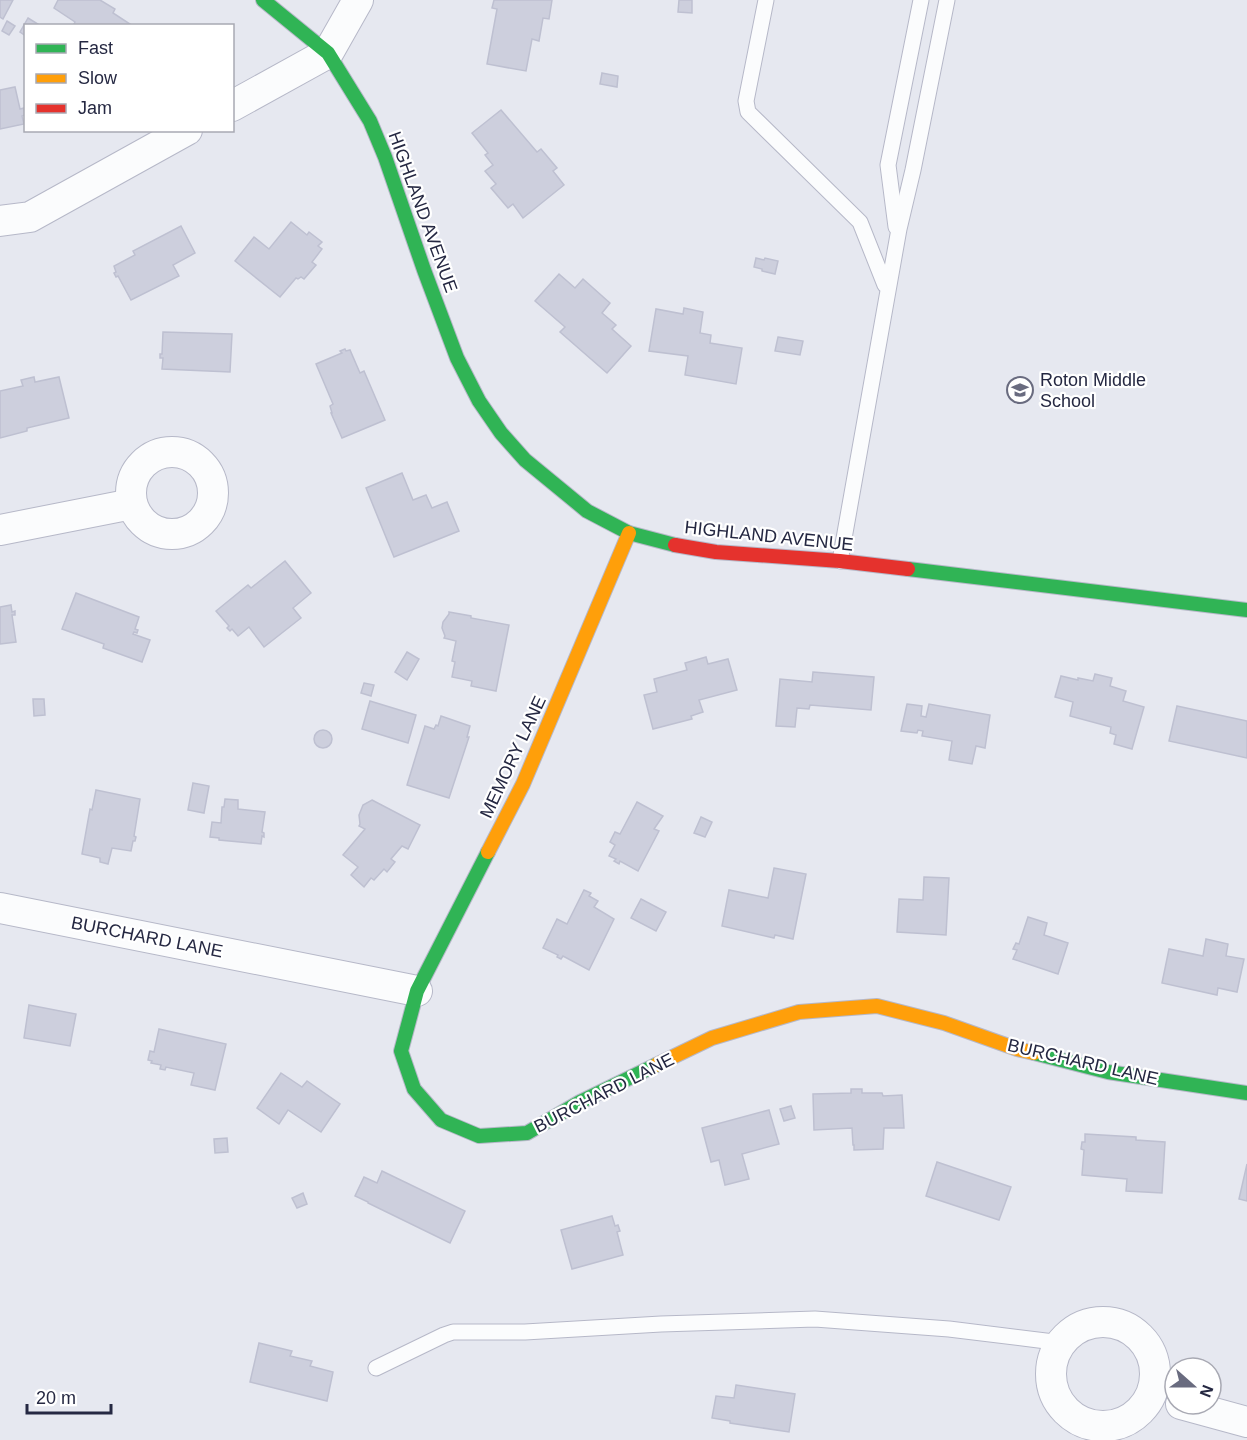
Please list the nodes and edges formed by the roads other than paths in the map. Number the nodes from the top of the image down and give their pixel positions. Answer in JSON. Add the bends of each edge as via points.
{"nodes":[{"id":1,"x":263,"y":0,"type":"edge"},
{"id":2,"x":358,"y":0,"type":"edge"},
{"id":3,"x":766,"y":0,"type":"edge"},
{"id":4,"x":921,"y":0,"type":"edge"},
{"id":5,"x":947,"y":0,"type":"edge"},
{"id":6,"x":328,"y":53,"type":"junction"},
{"id":7,"x":234,"y":105,"type":"edge"},
{"id":8,"x":183,"y":132,"type":"edge"},
{"id":9,"x":0,"y":221,"type":"edge"},
{"id":10,"x":899,"y":229,"type":"junction"},
{"id":11,"x":888,"y":286,"type":"junction"},
{"id":12,"x":132,"y":504,"type":"dead end"},
{"id":13,"x":0,"y":530,"type":"edge"},
{"id":14,"x":629,"y":533,"type":"junction"},
{"id":15,"x":840,"y":561,"type":"junction"},
{"id":16,"x":1247,"y":610,"type":"edge"},
{"id":17,"x":0,"y":908,"type":"edge"},
{"id":18,"x":417,"y":991,"type":"junction"},
{"id":19,"x":1247,"y":1093,"type":"edge"},
{"id":20,"x":1062,"y":1343,"type":"junction"},
{"id":21,"x":376,"y":1368,"type":"dead end"},
{"id":22,"x":1162,"y":1399,"type":"edge"},
{"id":23,"x":1223,"y":1415,"type":"edge"},
{"id":24,"x":1247,"y":1422,"type":"edge"}],
"edges":[{"from":1,"to":6,"type":"street","name":"HIGHLAND AVENUE"},
{"from":2,"to":6,"type":"street"},
{"from":3,"to":11,"type":"lane","via":[[746,101],[748,112],[861,222]]},
{"from":4,"to":10,"type":"lane","via":[[888,165]]},
{"from":5,"to":10,"type":"lane"},
{"from":6,"to":7,"type":"street"},
{"from":6,"to":14,"type":"street","name":"HIGHLAND AVENUE","via":[[370,121],[386,157],[457,358],[479,401],[525,460],[587,511]]},
{"from":8,"to":9,"type":"street","via":[[30,217]]},
{"from":10,"to":11,"type":"lane"},
{"from":11,"to":15,"type":"lane"},
{"from":12,"to":13,"type":"street"},
{"from":14,"to":15,"type":"street","name":"HIGHLAND AVENUE","via":[[716,552]]},
{"from":14,"to":18,"type":"street","name":"MEMORY LANE","via":[[523,784]]},
{"from":15,"to":16,"type":"street","name":"HIGHLAND AVENUE"},
{"from":17,"to":18,"type":"street","name":"BURCHARD LANE"},
{"from":18,"to":19,"type":"street","name":"BURCHARD LANE","via":[[401,1052],[414,1089],[441,1120],[478,1136],[527,1133],[580,1102],[712,1038],[799,1012],[877,1006],[1108,1072]]},
{"from":20,"to":21,"type":"lane","via":[[949,1329],[815,1319],[673,1323],[453,1332]]},
{"from":20,"to":22,"type":"street","via":[[1089,1323],[1122,1325],[1148,1346]]},
{"from":20,"to":22,"type":"street","via":[[1052,1364],[1052,1381],[1056,1397],[1080,1420],[1112,1425]]},
{"from":23,"to":24,"type":"street"}]}
